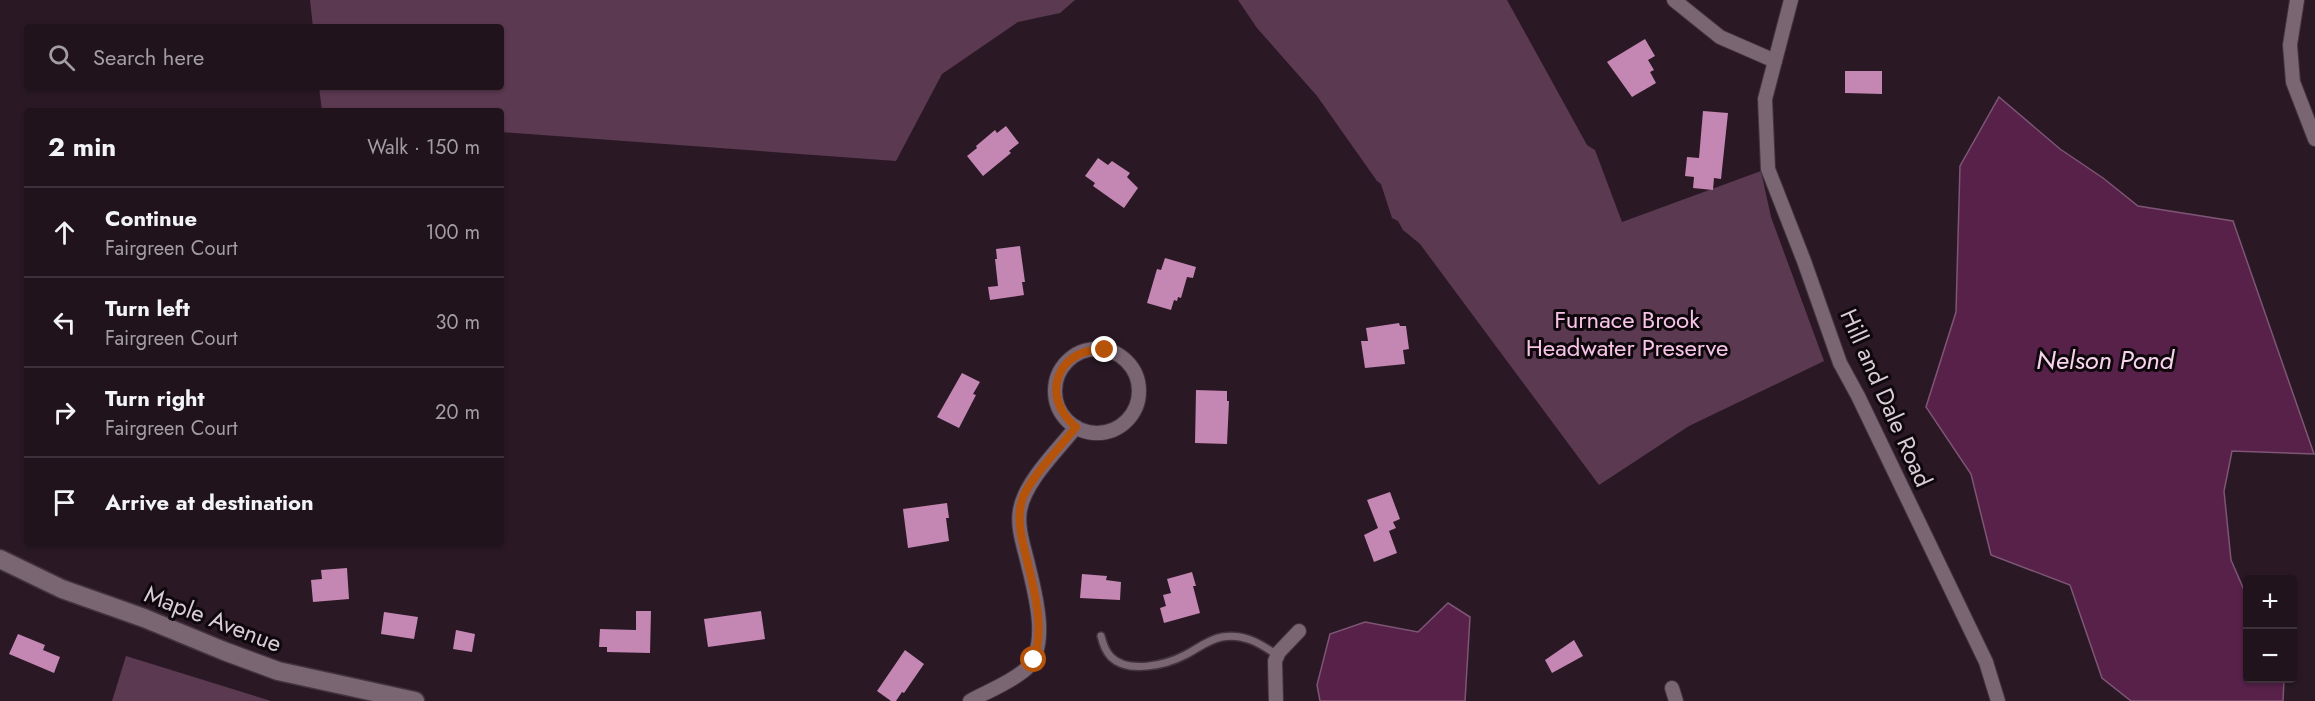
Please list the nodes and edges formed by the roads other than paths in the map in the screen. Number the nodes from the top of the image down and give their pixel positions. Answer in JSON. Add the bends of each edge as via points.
{"nodes":[{"id":1,"x":1674,"y":0,"type":"edge"},
{"id":2,"x":1791,"y":0,"type":"edge"},
{"id":3,"x":2297,"y":0,"type":"edge"},
{"id":4,"x":1773,"y":65,"type":"junction"},
{"id":5,"x":2315,"y":139,"type":"edge"},
{"id":6,"x":1076,"y":427,"type":"junction"},
{"id":7,"x":0,"y":559,"type":"edge"},
{"id":8,"x":1299,"y":631,"type":"dead end"},
{"id":9,"x":1101,"y":636,"type":"dead end"},
{"id":10,"x":1277,"y":655,"type":"junction"},
{"id":11,"x":416,"y":701,"type":"edge"},
{"id":12,"x":970,"y":701,"type":"edge"},
{"id":13,"x":1276,"y":701,"type":"edge"},
{"id":14,"x":1998,"y":701,"type":"edge"}],
"edges":[{"from":1,"to":4,"type":"street","via":[[1720,38]]},
{"from":2,"to":4,"type":"street","name":"Hill and Dale Road"},
{"from":3,"to":5,"type":"street","via":[[2290,45],[2293,82]]},
{"from":4,"to":14,"type":"street","name":"Hill and Dale Road","via":[[1765,99],[1768,169],[1840,363],[1986,662]]},
{"from":6,"to":6,"type":"street","via":[[1102,433],[1116,429],[1136,409],[1139,382],[1134,369],[1115,353],[1084,351],[1059,373],[1057,403]]},
{"from":6,"to":12,"type":"street","via":[[1032,483],[1019,512],[1039,627],[1034,660],[1010,680]]},
{"from":7,"to":11,"type":"street","name":"Maple Avenue","via":[[62,589],[278,671]]},
{"from":8,"to":10,"type":"street"},
{"from":9,"to":10,"type":"lane","via":[[1105,650],[1125,665],[1167,663],[1224,636],[1243,637]]},
{"from":10,"to":13,"type":"street"}]}
